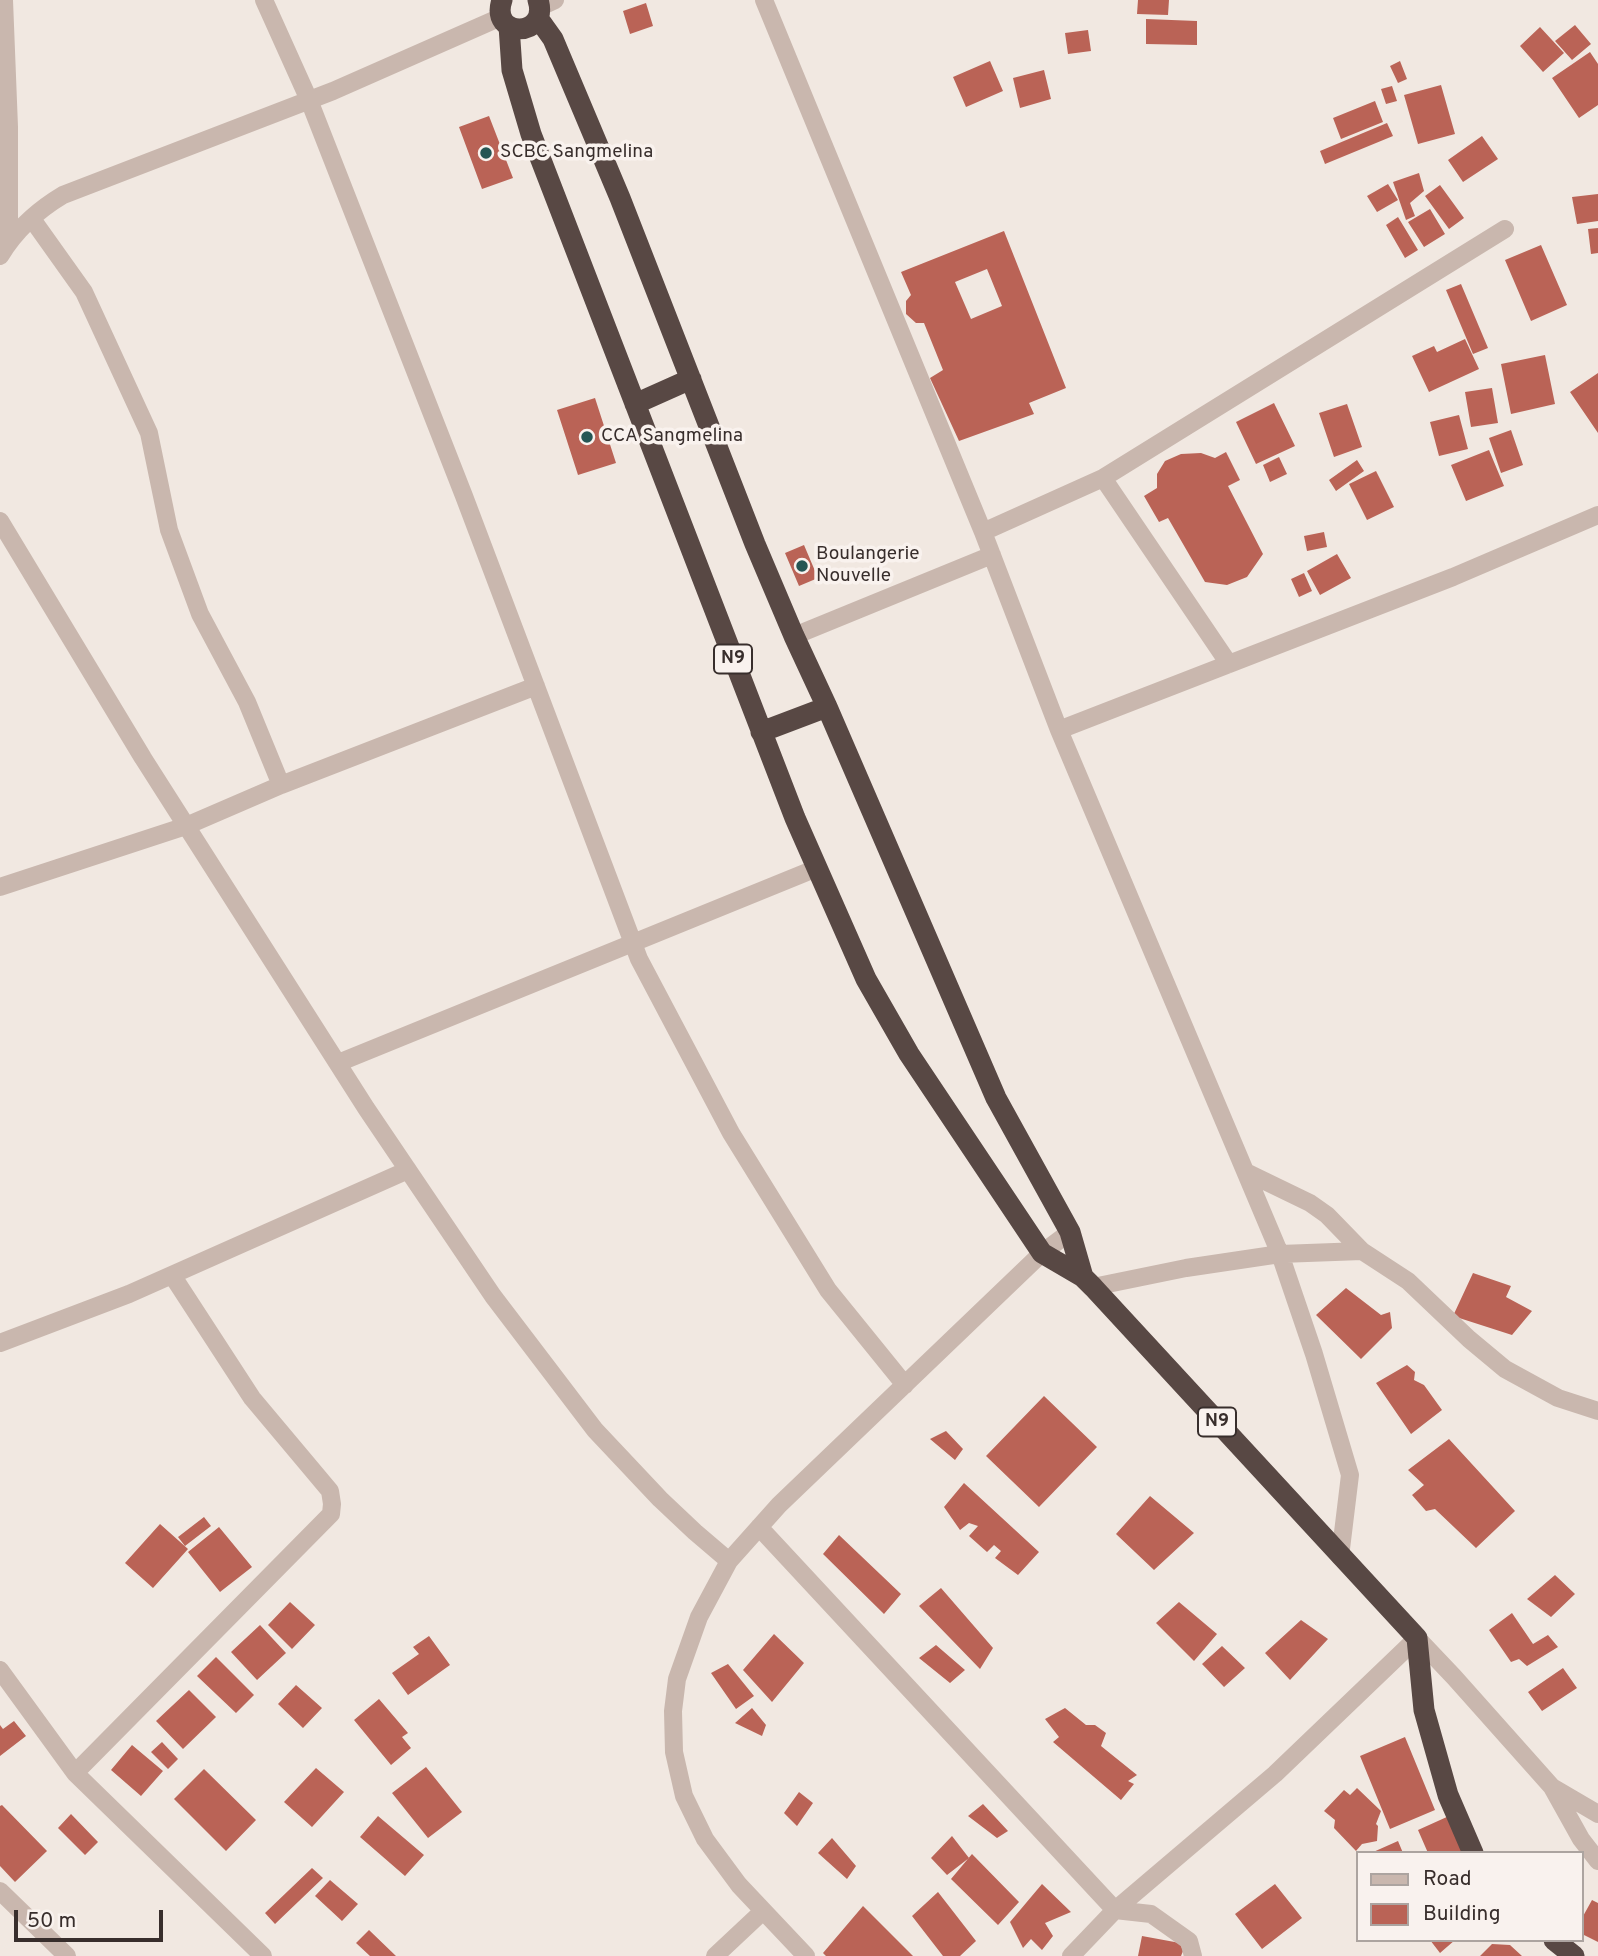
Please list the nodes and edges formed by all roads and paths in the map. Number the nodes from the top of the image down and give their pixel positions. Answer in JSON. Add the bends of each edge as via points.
{"nodes":[{"id":1,"x":264,"y":0,"type":"edge"},
{"id":2,"x":764,"y":0,"type":"edge"},
{"id":3,"x":5,"y":2,"type":"edge"},
{"id":4,"x":543,"y":6,"type":"edge"},
{"id":5,"x":504,"y":15,"type":"edge"},
{"id":6,"x":309,"y":100,"type":"junction"},
{"id":7,"x":32,"y":219,"type":"junction"},
{"id":8,"x":1504,"y":229,"type":"dead end"},
{"id":9,"x":5,"y":248,"type":"edge"},
{"id":10,"x":691,"y":379,"type":"junction"},
{"id":11,"x":635,"y":404,"type":"junction"},
{"id":12,"x":1103,"y":478,"type":"junction"},
{"id":13,"x":1598,"y":516,"type":"edge"},
{"id":14,"x":0,"y":521,"type":"edge"},
{"id":15,"x":983,"y":532,"type":"junction"},
{"id":16,"x":992,"y":555,"type":"junction"},
{"id":17,"x":794,"y":636,"type":"junction"},
{"id":18,"x":1229,"y":664,"type":"junction"},
{"id":19,"x":536,"y":686,"type":"junction"},
{"id":20,"x":827,"y":707,"type":"junction"},
{"id":21,"x":1059,"y":730,"type":"junction"},
{"id":22,"x":761,"y":732,"type":"junction"},
{"id":23,"x":281,"y":785,"type":"junction"},
{"id":24,"x":186,"y":826,"type":"junction"},
{"id":25,"x":817,"y":868,"type":"junction"},
{"id":26,"x":0,"y":887,"type":"edge"},
{"id":27,"x":632,"y":943,"type":"junction"},
{"id":28,"x":338,"y":1063,"type":"junction"},
{"id":29,"x":408,"y":1170,"type":"junction"},
{"id":30,"x":1246,"y":1172,"type":"junction"},
{"id":31,"x":1070,"y":1232,"type":"junction"},
{"id":32,"x":1362,"y":1251,"type":"junction"},
{"id":33,"x":1042,"y":1253,"type":"junction"},
{"id":34,"x":1280,"y":1254,"type":"junction"},
{"id":35,"x":172,"y":1275,"type":"junction"},
{"id":36,"x":1088,"y":1282,"type":"junction"},
{"id":37,"x":0,"y":1343,"type":"edge"},
{"id":38,"x":905,"y":1385,"type":"junction"},
{"id":39,"x":1598,"y":1411,"type":"edge"},
{"id":40,"x":759,"y":1527,"type":"junction"},
{"id":41,"x":1340,"y":1558,"type":"junction"},
{"id":42,"x":729,"y":1561,"type":"junction"},
{"id":43,"x":1416,"y":1638,"type":"junction"},
{"id":44,"x":0,"y":1670,"type":"edge"},
{"id":45,"x":75,"y":1773,"type":"junction"},
{"id":46,"x":1552,"y":1787,"type":"junction"},
{"id":47,"x":1598,"y":1814,"type":"edge"},
{"id":48,"x":1471,"y":1851,"type":"edge"},
{"id":49,"x":1598,"y":1861,"type":"edge"},
{"id":50,"x":0,"y":1891,"type":"edge"},
{"id":51,"x":1115,"y":1910,"type":"junction"},
{"id":52,"x":762,"y":1912,"type":"junction"},
{"id":53,"x":1556,"y":1942,"type":"edge"},
{"id":54,"x":67,"y":1956,"type":"edge"},
{"id":55,"x":263,"y":1956,"type":"edge"},
{"id":56,"x":715,"y":1956,"type":"edge"},
{"id":57,"x":806,"y":1956,"type":"edge"},
{"id":58,"x":1071,"y":1956,"type":"edge"},
{"id":59,"x":1193,"y":1956,"type":"edge"},
{"id":60,"x":1574,"y":1956,"type":"edge"}],
"edges":[{"from":1,"to":6,"type":"street"},
{"from":2,"to":15,"type":"street"},
{"from":3,"to":9,"type":"street","via":[[9,127]]},
{"from":4,"to":5,"type":"highway","number":"N9","via":[[533,25],[525,29],[517,29]]},
{"from":4,"to":10,"type":"highway","number":"N9"},
{"from":5,"to":6,"type":"street"},
{"from":5,"to":11,"type":"highway","number":"N9","via":[[512,70],[531,134]]},
{"from":6,"to":7,"type":"street","via":[[63,195]]},
{"from":6,"to":19,"type":"street"},
{"from":7,"to":9,"type":"street"},
{"from":7,"to":23,"type":"street","via":[[84,292],[149,433],[170,530],[200,614],[247,702]]},
{"from":8,"to":12,"type":"street"},
{"from":10,"to":11,"type":"highway"},
{"from":10,"to":17,"type":"highway","number":"N9"},
{"from":11,"to":22,"type":"highway","number":"N9"},
{"from":12,"to":15,"type":"street"},
{"from":12,"to":18,"type":"street"},
{"from":13,"to":18,"type":"street","via":[[1453,578]]},
{"from":14,"to":24,"type":"street"},
{"from":15,"to":16,"type":"street"},
{"from":16,"to":17,"type":"street"},
{"from":16,"to":21,"type":"street"},
{"from":17,"to":20,"type":"highway","number":"N9"},
{"from":18,"to":21,"type":"street"},
{"from":19,"to":23,"type":"street"},
{"from":19,"to":27,"type":"street"},
{"from":20,"to":22,"type":"highway"},
{"from":20,"to":31,"type":"highway","number":"N9","via":[[996,1098]]},
{"from":21,"to":30,"type":"street"},
{"from":22,"to":25,"type":"highway","number":"N9"},
{"from":23,"to":24,"type":"street"},
{"from":24,"to":26,"type":"street"},
{"from":24,"to":28,"type":"street"},
{"from":25,"to":27,"type":"street"},
{"from":25,"to":33,"type":"highway","number":"N9","via":[[866,979],[909,1054]]},
{"from":27,"to":28,"type":"street"},
{"from":27,"to":38,"type":"street","via":[[731,1133],[821,1279]]},
{"from":28,"to":29,"type":"street"},
{"from":29,"to":35,"type":"street"},
{"from":29,"to":42,"type":"street","via":[[493,1296],[595,1430],[660,1499]]},
{"from":30,"to":32,"type":"street","via":[[1328,1215]]},
{"from":30,"to":34,"type":"street"},
{"from":31,"to":33,"type":"street"},
{"from":31,"to":36,"type":"highway","number":"N9"},
{"from":32,"to":34,"type":"street"},
{"from":32,"to":39,"type":"street","via":[[1408,1281],[1505,1369],[1558,1398]]},
{"from":33,"to":36,"type":"highway","number":"N9"},
{"from":33,"to":38,"type":"street"},
{"from":34,"to":36,"type":"street"},
{"from":34,"to":41,"type":"street","via":[[1350,1475]]},
{"from":35,"to":37,"type":"street"},
{"from":35,"to":45,"type":"street","via":[[252,1398],[330,1491],[331,1514]]},
{"from":36,"to":41,"type":"highway","number":"N9"},
{"from":38,"to":40,"type":"street"},
{"from":40,"to":42,"type":"street"},
{"from":40,"to":51,"type":"street"},
{"from":41,"to":43,"type":"highway","number":"N9"},
{"from":42,"to":52,"type":"street","via":[[699,1617],[677,1679],[674,1752],[684,1796],[705,1839]]},
{"from":43,"to":46,"type":"street"},
{"from":43,"to":48,"type":"highway","via":[[1424,1710],[1448,1795]]},
{"from":43,"to":51,"type":"street","via":[[1275,1773]]},
{"from":44,"to":45,"type":"street"},
{"from":45,"to":55,"type":"street"},
{"from":46,"to":47,"type":"street"},
{"from":46,"to":49,"type":"street"},
{"from":50,"to":54,"type":"street"},
{"from":51,"to":58,"type":"street"},
{"from":51,"to":59,"type":"street","via":[[1152,1914],[1189,1941]]},
{"from":52,"to":56,"type":"street"},
{"from":52,"to":57,"type":"street"},
{"from":53,"to":60,"type":"highway"}]}
